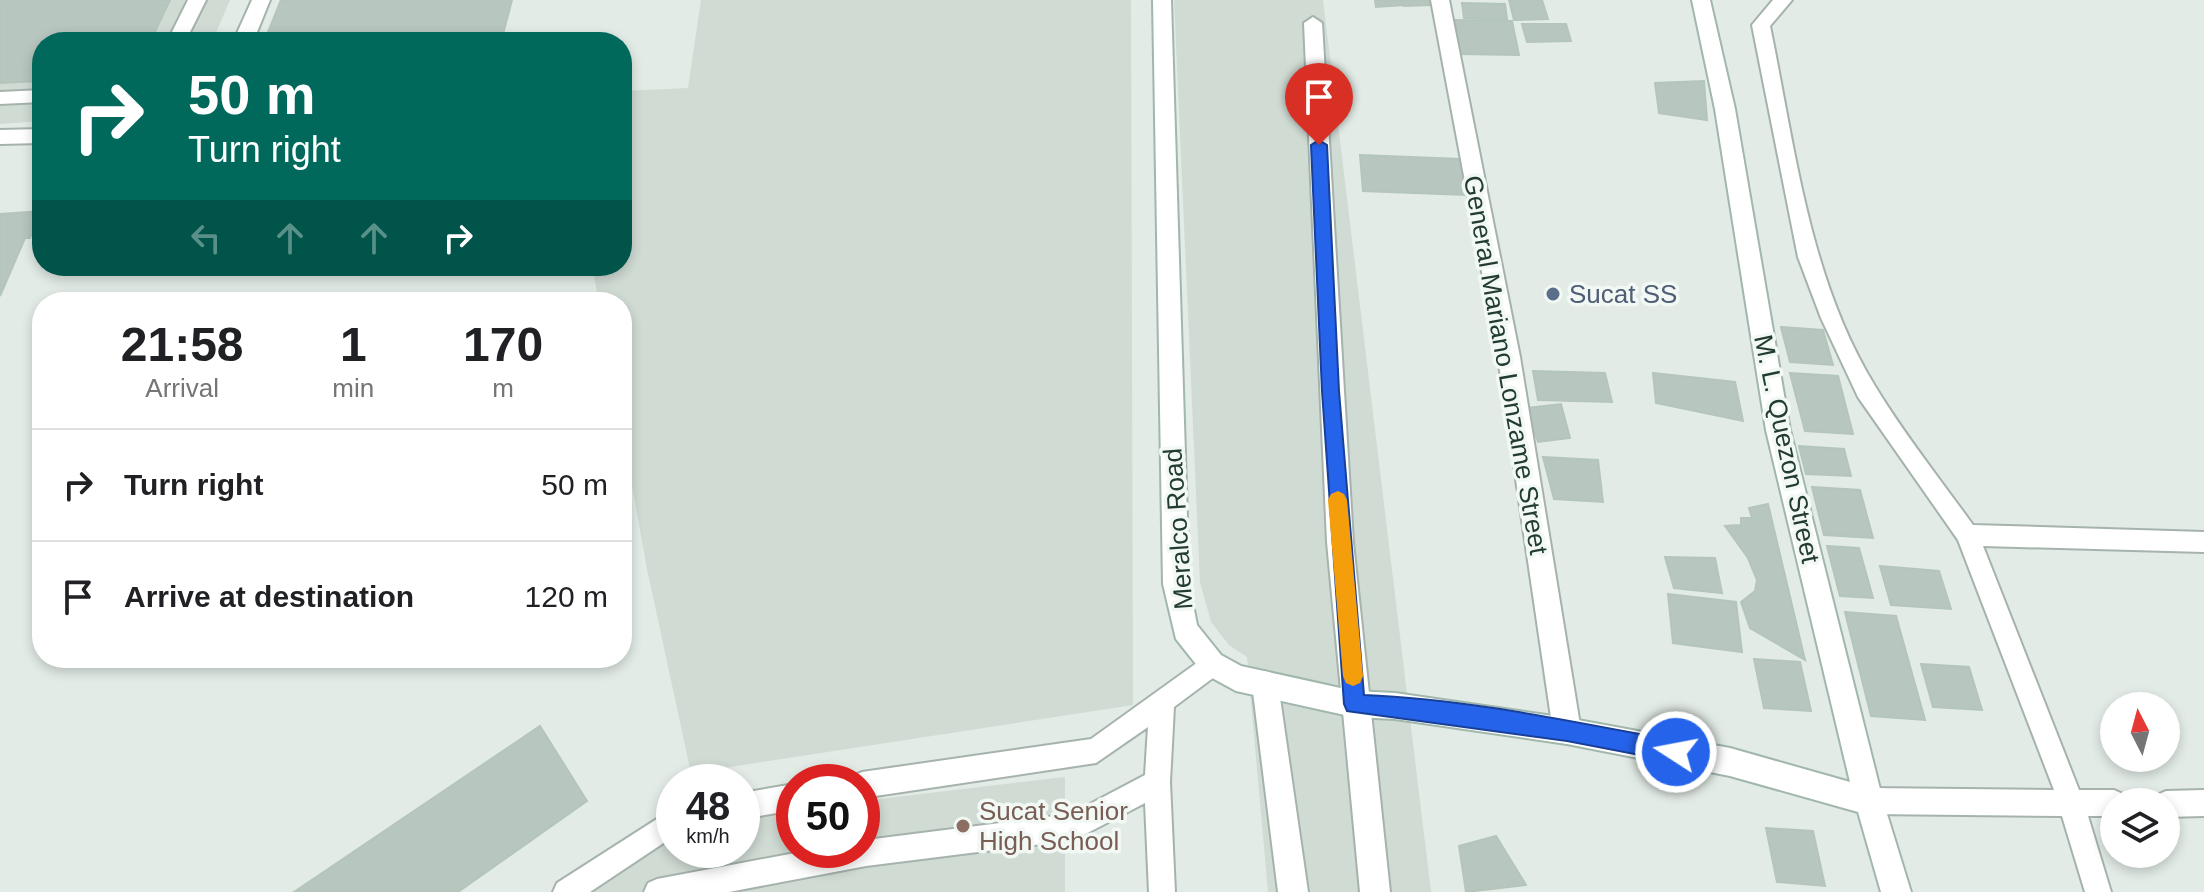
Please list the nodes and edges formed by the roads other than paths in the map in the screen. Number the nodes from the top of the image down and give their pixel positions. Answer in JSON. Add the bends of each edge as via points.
{"nodes":[{"id":1,"x":197,"y":0,"type":"edge"},
{"id":2,"x":261,"y":0,"type":"edge"},
{"id":3,"x":1162,"y":0,"type":"edge"},
{"id":4,"x":1440,"y":0,"type":"edge"},
{"id":5,"x":1701,"y":0,"type":"edge"},
{"id":6,"x":1783,"y":0,"type":"edge"},
{"id":7,"x":1313,"y":23,"type":"dead end"},
{"id":8,"x":181,"y":32,"type":"edge"},
{"id":9,"x":247,"y":32,"type":"edge"},
{"id":10,"x":32,"y":96,"type":"edge"},
{"id":11,"x":0,"y":98,"type":"edge"},
{"id":12,"x":32,"y":136,"type":"edge"},
{"id":13,"x":0,"y":137,"type":"edge"},
{"id":14,"x":1967,"y":535,"type":"junction"},
{"id":15,"x":2204,"y":542,"type":"edge"},
{"id":16,"x":1212,"y":664,"type":"junction"},
{"id":17,"x":1265,"y":684,"type":"junction"},
{"id":18,"x":1162,"y":701,"type":"junction"},
{"id":19,"x":1354,"y":704,"type":"junction"},
{"id":20,"x":1567,"y":731,"type":"junction"},
{"id":21,"x":880,"y":782,"type":"edge"},
{"id":22,"x":1157,"y":782,"type":"junction"},
{"id":23,"x":1869,"y":801,"type":"junction"},
{"id":24,"x":2071,"y":801,"type":"junction"},
{"id":25,"x":2100,"y":802,"type":"edge"},
{"id":26,"x":2204,"y":803,"type":"edge"},
{"id":27,"x":2180,"y":804,"type":"edge"},
{"id":28,"x":656,"y":833,"type":"edge"},
{"id":29,"x":566,"y":892,"type":"edge"},
{"id":30,"x":657,"y":892,"type":"edge"},
{"id":31,"x":1162,"y":892,"type":"edge"},
{"id":32,"x":1293,"y":892,"type":"edge"},
{"id":33,"x":1375,"y":892,"type":"edge"},
{"id":34,"x":1896,"y":892,"type":"edge"},
{"id":35,"x":2098,"y":892,"type":"edge"}],
"edges":[{"from":1,"to":8,"type":"lane"},
{"from":2,"to":9,"type":"main road"},
{"from":3,"to":16,"type":"main road","name":"Meralco Road","via":[[1176,584],[1185,630]]},
{"from":4,"to":20,"type":"main road","name":"General Mariano Lonzame Street","via":[[1509,357]]},
{"from":5,"to":23,"type":"main road","name":"M. L. Quezon Street","via":[[1725,109],[1778,430]]},
{"from":6,"to":14,"type":"lane","via":[[1761,25],[1808,257],[1866,391]]},
{"from":7,"to":19,"type":"main road","via":[[1331,391]]},
{"from":10,"to":11,"type":"lane"},
{"from":12,"to":13,"type":"lane"},
{"from":14,"to":15,"type":"lane"},
{"from":14,"to":24,"type":"lane"},
{"from":16,"to":17,"type":"main road","name":"Meralco Road","via":[[1236,678]]},
{"from":16,"to":18,"type":"lane"},
{"from":17,"to":19,"type":"main road","name":"Meralco Road"},
{"from":17,"to":32,"type":"main road"},
{"from":18,"to":21,"type":"lane","via":[[1096,751]]},
{"from":18,"to":22,"type":"lane"},
{"from":19,"to":20,"type":"main road","name":"Meralco Road"},
{"from":19,"to":33,"type":"main road"},
{"from":20,"to":23,"type":"main road","name":"Meralco Road","via":[[1730,762]]},
{"from":22,"to":30,"type":"lane","via":[[1074,827],[866,853]]},
{"from":22,"to":31,"type":"lane"},
{"from":23,"to":24,"type":"lane"},
{"from":23,"to":34,"type":"main road","name":"M. L. Quezon Street"},
{"from":24,"to":25,"type":"lane"},
{"from":24,"to":35,"type":"lane"},
{"from":26,"to":27,"type":"lane"},
{"from":28,"to":29,"type":"lane"}]}
